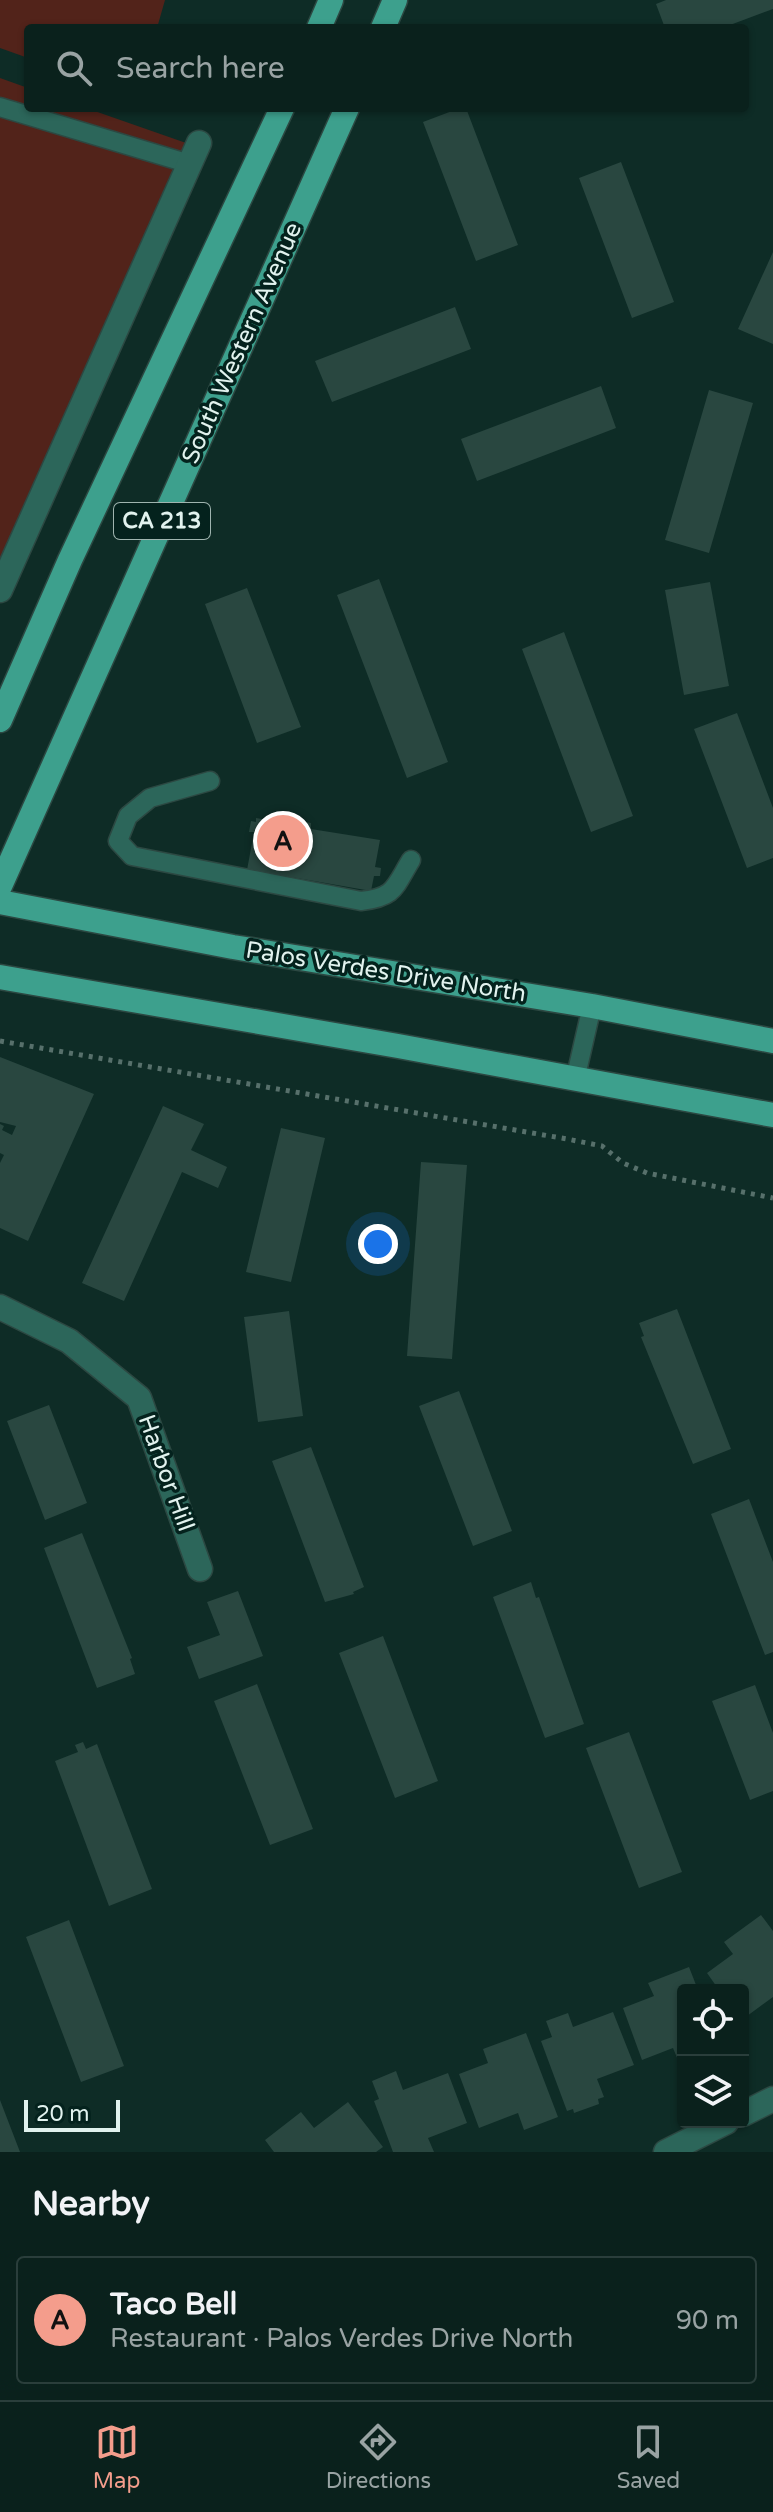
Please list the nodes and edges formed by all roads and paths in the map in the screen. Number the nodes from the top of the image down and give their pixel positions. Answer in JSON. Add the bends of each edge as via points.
{"nodes":[{"id":1,"x":331,"y":0,"type":"edge"},
{"id":2,"x":395,"y":0,"type":"edge"},
{"id":3,"x":321,"y":24,"type":"edge"},
{"id":4,"x":385,"y":24,"type":"edge"},
{"id":5,"x":0,"y":107,"type":"edge"},
{"id":6,"x":280,"y":112,"type":"edge"},
{"id":7,"x":345,"y":112,"type":"edge"},
{"id":8,"x":194,"y":154,"type":"joint"},
{"id":9,"x":0,"y":590,"type":"edge"},
{"id":10,"x":0,"y":720,"type":"edge"},
{"id":11,"x":210,"y":781,"type":"dead end"},
{"id":12,"x":411,"y":860,"type":"dead end"},
{"id":13,"x":0,"y":886,"type":"edge"},
{"id":14,"x":0,"y":902,"type":"edge"},
{"id":15,"x":0,"y":977,"type":"edge"},
{"id":16,"x":592,"y":1006,"type":"junction"},
{"id":17,"x":0,"y":1041,"type":"edge"},
{"id":18,"x":773,"y":1041,"type":"edge"},
{"id":19,"x":575,"y":1080,"type":"junction"},
{"id":20,"x":773,"y":1115,"type":"edge"},
{"id":21,"x":773,"y":1198,"type":"edge"},
{"id":22,"x":0,"y":1307,"type":"edge"},
{"id":23,"x":200,"y":1569,"type":"dead end"},
{"id":24,"x":773,"y":2099,"type":"edge"},
{"id":25,"x":749,"y":2111,"type":"edge"},
{"id":26,"x":714,"y":2128,"type":"edge"},
{"id":27,"x":666,"y":2152,"type":"edge"}],
"edges":[{"from":1,"to":3,"type":"main road"},
{"from":2,"to":4,"type":"main road"},
{"from":5,"to":8,"type":"lane"},
{"from":6,"to":10,"type":"main road","number":"CA 213"},
{"from":7,"to":13,"type":"main road","name":"South Western Avenue","number":"CA 213"},
{"from":8,"to":9,"type":"street"},
{"from":11,"to":12,"type":"lane","via":[[150,798],[128,816],[118,841],[132,856],[361,901],[384,898]]},
{"from":14,"to":16,"type":"main road","name":"Palos Verdes Drive North","via":[[233,947]]},
{"from":15,"to":19,"type":"main road"},
{"from":16,"to":18,"type":"main road","name":"Palos Verdes Drive North"},
{"from":16,"to":19,"type":"lane"},
{"from":17,"to":21,"type":"path","via":[[602,1146],[647,1173]]},
{"from":19,"to":20,"type":"main road"},
{"from":22,"to":23,"type":"street","name":"Harbor Hill","via":[[69,1341],[139,1398]]},
{"from":24,"to":25,"type":"street"},
{"from":26,"to":27,"type":"street"}]}
